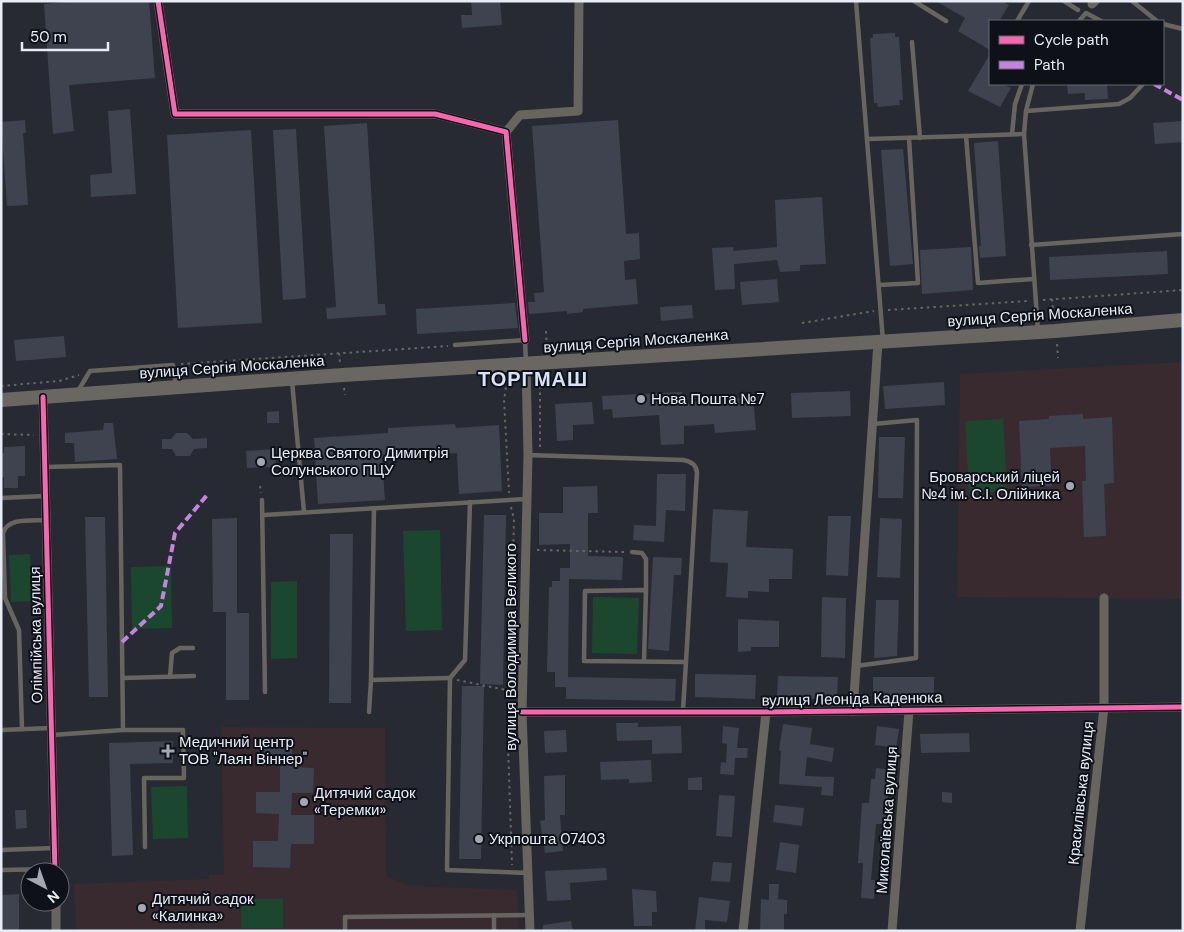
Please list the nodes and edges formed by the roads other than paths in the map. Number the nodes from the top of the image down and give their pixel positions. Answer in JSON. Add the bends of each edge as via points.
{"nodes":[{"id":1,"x":158,"y":1,"type":"edge"},
{"id":2,"x":579,"y":1,"type":"edge"},
{"id":3,"x":856,"y":1,"type":"edge"},
{"id":4,"x":914,"y":1,"type":"edge"},
{"id":5,"x":1029,"y":1,"type":"edge"},
{"id":6,"x":1064,"y":1,"type":"edge"},
{"id":7,"x":1132,"y":1,"type":"edge"},
{"id":8,"x":1078,"y":10,"type":"dead end"},
{"id":9,"x":1018,"y":20,"type":"edge"},
{"id":10,"x":1080,"y":20,"type":"edge"},
{"id":11,"x":1099,"y":20,"type":"edge"},
{"id":12,"x":1157,"y":20,"type":"edge"},
{"id":13,"x":946,"y":21,"type":"dead end"},
{"id":14,"x":1164,"y":24,"type":"edge"},
{"id":15,"x":1183,"y":29,"type":"edge"},
{"id":16,"x":912,"y":42,"type":"dead end"},
{"id":17,"x":1022,"y":85,"type":"edge"},
{"id":18,"x":1033,"y":85,"type":"edge"},
{"id":19,"x":1142,"y":85,"type":"edge"},
{"id":20,"x":1026,"y":111,"type":"junction"},
{"id":21,"x":506,"y":132,"type":"junction"},
{"id":22,"x":1012,"y":134,"type":"junction"},
{"id":23,"x":1024,"y":134,"type":"junction"},
{"id":24,"x":966,"y":136,"type":"junction"},
{"id":25,"x":909,"y":138,"type":"junction"},
{"id":26,"x":920,"y":138,"type":"junction"},
{"id":27,"x":867,"y":139,"type":"junction"},
{"id":28,"x":1183,"y":234,"type":"edge"},
{"id":29,"x":1031,"y":245,"type":"junction"},
{"id":30,"x":1033,"y":279,"type":"junction"},
{"id":31,"x":879,"y":285,"type":"junction"},
{"id":32,"x":1183,"y":320,"type":"edge"},
{"id":33,"x":1038,"y":332,"type":"junction"},
{"id":34,"x":525,"y":340,"type":"junction"},
{"id":35,"x":881,"y":342,"type":"junction"},
{"id":36,"x":455,"y":345,"type":"road end"},
{"id":37,"x":526,"y":364,"type":"junction"},
{"id":38,"x":292,"y":380,"type":"junction"},
{"id":39,"x":176,"y":387,"type":"junction"},
{"id":40,"x":76,"y":395,"type":"junction"},
{"id":41,"x":43,"y":397,"type":"junction"},
{"id":42,"x":1,"y":400,"type":"edge"},
{"id":43,"x":872,"y":424,"type":"junction"},
{"id":44,"x":528,"y":455,"type":"junction"},
{"id":45,"x":45,"y":467,"type":"junction"},
{"id":46,"x":45,"y":496,"type":"junction"},
{"id":47,"x":1,"y":498,"type":"edge"},
{"id":48,"x":526,"y":499,"type":"junction"},
{"id":49,"x":262,"y":500,"type":"dead end"},
{"id":50,"x":470,"y":502,"type":"junction"},
{"id":51,"x":374,"y":508,"type":"junction"},
{"id":52,"x":304,"y":512,"type":"junction"},
{"id":53,"x":264,"y":515,"type":"junction"},
{"id":54,"x":46,"y":520,"type":"junction"},
{"id":55,"x":632,"y":552,"type":"road end"},
{"id":56,"x":646,"y":590,"type":"junction"},
{"id":57,"x":1104,"y":598,"type":"dead end"},
{"id":58,"x":192,"y":648,"type":"dead end"},
{"id":59,"x":644,"y":661,"type":"junction"},
{"id":60,"x":686,"y":662,"type":"junction"},
{"id":61,"x":856,"y":666,"type":"junction"},
{"id":62,"x":194,"y":676,"type":"dead end"},
{"id":63,"x":170,"y":677,"type":"junction"},
{"id":64,"x":123,"y":678,"type":"junction"},
{"id":65,"x":450,"y":678,"type":"junction"},
{"id":66,"x":371,"y":680,"type":"junction"},
{"id":67,"x":265,"y":692,"type":"dead end"},
{"id":68,"x":1104,"y":707,"type":"junction"},
{"id":69,"x":1183,"y":708,"type":"edge"},
{"id":70,"x":683,"y":710,"type":"junction"},
{"id":71,"x":853,"y":711,"type":"junction"},
{"id":72,"x":909,"y":711,"type":"junction"},
{"id":73,"x":370,"y":712,"type":"dead end"},
{"id":74,"x":522,"y":712,"type":"junction"},
{"id":75,"x":766,"y":712,"type":"junction"},
{"id":76,"x":22,"y":729,"type":"junction"},
{"id":77,"x":1,"y":730,"type":"edge"},
{"id":78,"x":123,"y":730,"type":"junction"},
{"id":79,"x":52,"y":731,"type":"junction"},
{"id":80,"x":145,"y":847,"type":"dead end"},
{"id":81,"x":55,"y":848,"type":"junction"},
{"id":82,"x":1,"y":850,"type":"edge"},
{"id":83,"x":55,"y":862,"type":"edge"},
{"id":84,"x":1,"y":870,"type":"edge"},
{"id":85,"x":20,"y":870,"type":"edge"},
{"id":86,"x":529,"y":873,"type":"junction"},
{"id":87,"x":56,"y":912,"type":"edge"},
{"id":88,"x":494,"y":915,"type":"junction"},
{"id":89,"x":529,"y":915,"type":"junction"},
{"id":90,"x":56,"y":931,"type":"edge"},
{"id":91,"x":346,"y":931,"type":"edge"},
{"id":92,"x":494,"y":931,"type":"edge"},
{"id":93,"x":530,"y":931,"type":"edge"},
{"id":94,"x":743,"y":931,"type":"edge"},
{"id":95,"x":892,"y":931,"type":"edge"},
{"id":96,"x":1080,"y":931,"type":"edge"}],
"edges":[{"from":1,"to":21,"type":"street","via":[[175,114],[435,114]]},
{"from":2,"to":21,"type":"street","via":[[578,111],[520,115]]},
{"from":3,"to":27,"type":"lane"},
{"from":4,"to":13,"type":"lane"},
{"from":5,"to":9,"type":"lane"},
{"from":6,"to":8,"type":"lane"},
{"from":7,"to":12,"type":"lane"},
{"from":10,"to":11,"type":"lane","via":[[1086,13]]},
{"from":14,"to":15,"type":"lane"},
{"from":16,"to":26,"type":"lane"},
{"from":17,"to":22,"type":"lane","via":[[1014,109]]},
{"from":18,"to":20,"type":"lane"},
{"from":19,"to":20,"type":"lane","via":[[1119,104]]},
{"from":20,"to":23,"type":"lane"},
{"from":21,"to":34,"type":"street"},
{"from":22,"to":23,"type":"lane"},
{"from":22,"to":24,"type":"lane"},
{"from":23,"to":29,"type":"lane"},
{"from":24,"to":26,"type":"lane"},
{"from":24,"to":30,"type":"lane","via":[[978,283]]},
{"from":25,"to":26,"type":"lane"},
{"from":25,"to":27,"type":"lane"},
{"from":25,"to":31,"type":"lane","via":[[918,283]]},
{"from":27,"to":31,"type":"lane"},
{"from":28,"to":29,"type":"lane"},
{"from":29,"to":30,"type":"lane"},
{"from":30,"to":33,"type":"lane"},
{"from":31,"to":35,"type":"lane"},
{"from":32,"to":33,"type":"main road","name":"вулиця Сергія Москаленка"},
{"from":33,"to":35,"type":"main road","name":"вулиця Сергія Москаленка"},
{"from":34,"to":36,"type":"lane"},
{"from":34,"to":37,"type":"lane"},
{"from":35,"to":37,"type":"main road","name":"вулиця Сергія Москаленка"},
{"from":35,"to":43,"type":"street"},
{"from":37,"to":38,"type":"main road","name":"вулиця Сергія Москаленка"},
{"from":37,"to":44,"type":"street","name":"вулиця Володимира Великого"},
{"from":38,"to":39,"type":"main road","name":"вулиця Сергія Москаленка"},
{"from":38,"to":52,"type":"lane"},
{"from":39,"to":40,"type":"main road","name":"вулиця Сергія Москаленка"},
{"from":39,"to":40,"type":"lane","via":[[173,365],[90,371]]},
{"from":40,"to":41,"type":"main road","name":"вулиця Сергія Москаленка"},
{"from":41,"to":42,"type":"main road","name":"вулиця Сергія Москаленка"},
{"from":41,"to":45,"type":"street","name":"Олімпійська вулиця"},
{"from":43,"to":61,"type":"street"},
{"from":43,"to":61,"type":"lane","via":[[917,420],[916,658]]},
{"from":44,"to":48,"type":"street","name":"вулиця Володимира Великого"},
{"from":44,"to":60,"type":"lane","via":[[683,460],[696,466]]},
{"from":45,"to":46,"type":"street","name":"Олімпійська вулиця"},
{"from":45,"to":64,"type":"lane","via":[[120,465]]},
{"from":46,"to":47,"type":"lane"},
{"from":46,"to":54,"type":"street","name":"Олімпійська вулиця"},
{"from":48,"to":50,"type":"lane"},
{"from":48,"to":74,"type":"street","name":"вулиця Володимира Великого"},
{"from":49,"to":53,"type":"lane"},
{"from":50,"to":51,"type":"lane"},
{"from":50,"to":65,"type":"lane","via":[[465,660]]},
{"from":51,"to":52,"type":"lane"},
{"from":51,"to":66,"type":"lane"},
{"from":52,"to":53,"type":"lane"},
{"from":53,"to":67,"type":"lane"},
{"from":54,"to":76,"type":"lane","via":[[11,523],[5,527],[4,533],[5,598],[19,630]]},
{"from":54,"to":79,"type":"street","name":"Олімпійська вулиця"},
{"from":55,"to":56,"type":"lane","via":[[642,553],[646,559]]},
{"from":56,"to":59,"type":"lane"},
{"from":56,"to":59,"type":"lane","via":[[585,591],[584,661]]},
{"from":57,"to":68,"type":"street","name":"Красилівська вулиця"},
{"from":58,"to":63,"type":"lane","via":[[180,648],[172,653]]},
{"from":59,"to":60,"type":"lane"},
{"from":60,"to":70,"type":"lane"},
{"from":61,"to":71,"type":"street"},
{"from":62,"to":63,"type":"lane"},
{"from":63,"to":64,"type":"lane"},
{"from":64,"to":78,"type":"lane"},
{"from":65,"to":66,"type":"lane"},
{"from":65,"to":86,"type":"lane","via":[[447,870]]},
{"from":66,"to":73,"type":"lane"},
{"from":68,"to":69,"type":"street","name":"вулиця Леоніда Каденюка"},
{"from":68,"to":72,"type":"street","name":"вулиця Леоніда Каденюка"},
{"from":68,"to":96,"type":"street","name":"Красилівська вулиця"},
{"from":70,"to":74,"type":"street","name":"вулиця Леоніда Каденюка"},
{"from":70,"to":75,"type":"street","name":"вулиця Леоніда Каденюка"},
{"from":71,"to":72,"type":"street","name":"вулиця Леоніда Каденюка"},
{"from":71,"to":75,"type":"street","name":"вулиця Леоніда Каденюка"},
{"from":72,"to":95,"type":"street","name":"Миколаївська вулиця"},
{"from":74,"to":86,"type":"street","name":"вулиця Володимира Великого"},
{"from":75,"to":94,"type":"street"},
{"from":76,"to":77,"type":"lane"},
{"from":76,"to":79,"type":"lane"},
{"from":78,"to":79,"type":"lane"},
{"from":78,"to":80,"type":"lane","via":[[183,730],[184,778],[144,778]]},
{"from":79,"to":81,"type":"street","name":"Олімпійська вулиця"},
{"from":81,"to":82,"type":"lane"},
{"from":81,"to":83,"type":"street","name":"Олімпійська вулиця"},
{"from":84,"to":85,"type":"lane"},
{"from":86,"to":89,"type":"street","name":"вулиця Володимира Великого"},
{"from":87,"to":90,"type":"street"},
{"from":88,"to":89,"type":"lane"},
{"from":88,"to":91,"type":"lane","via":[[345,917]]},
{"from":88,"to":92,"type":"lane"},
{"from":89,"to":93,"type":"street","name":"вулиця Володимира Великого"}]}
